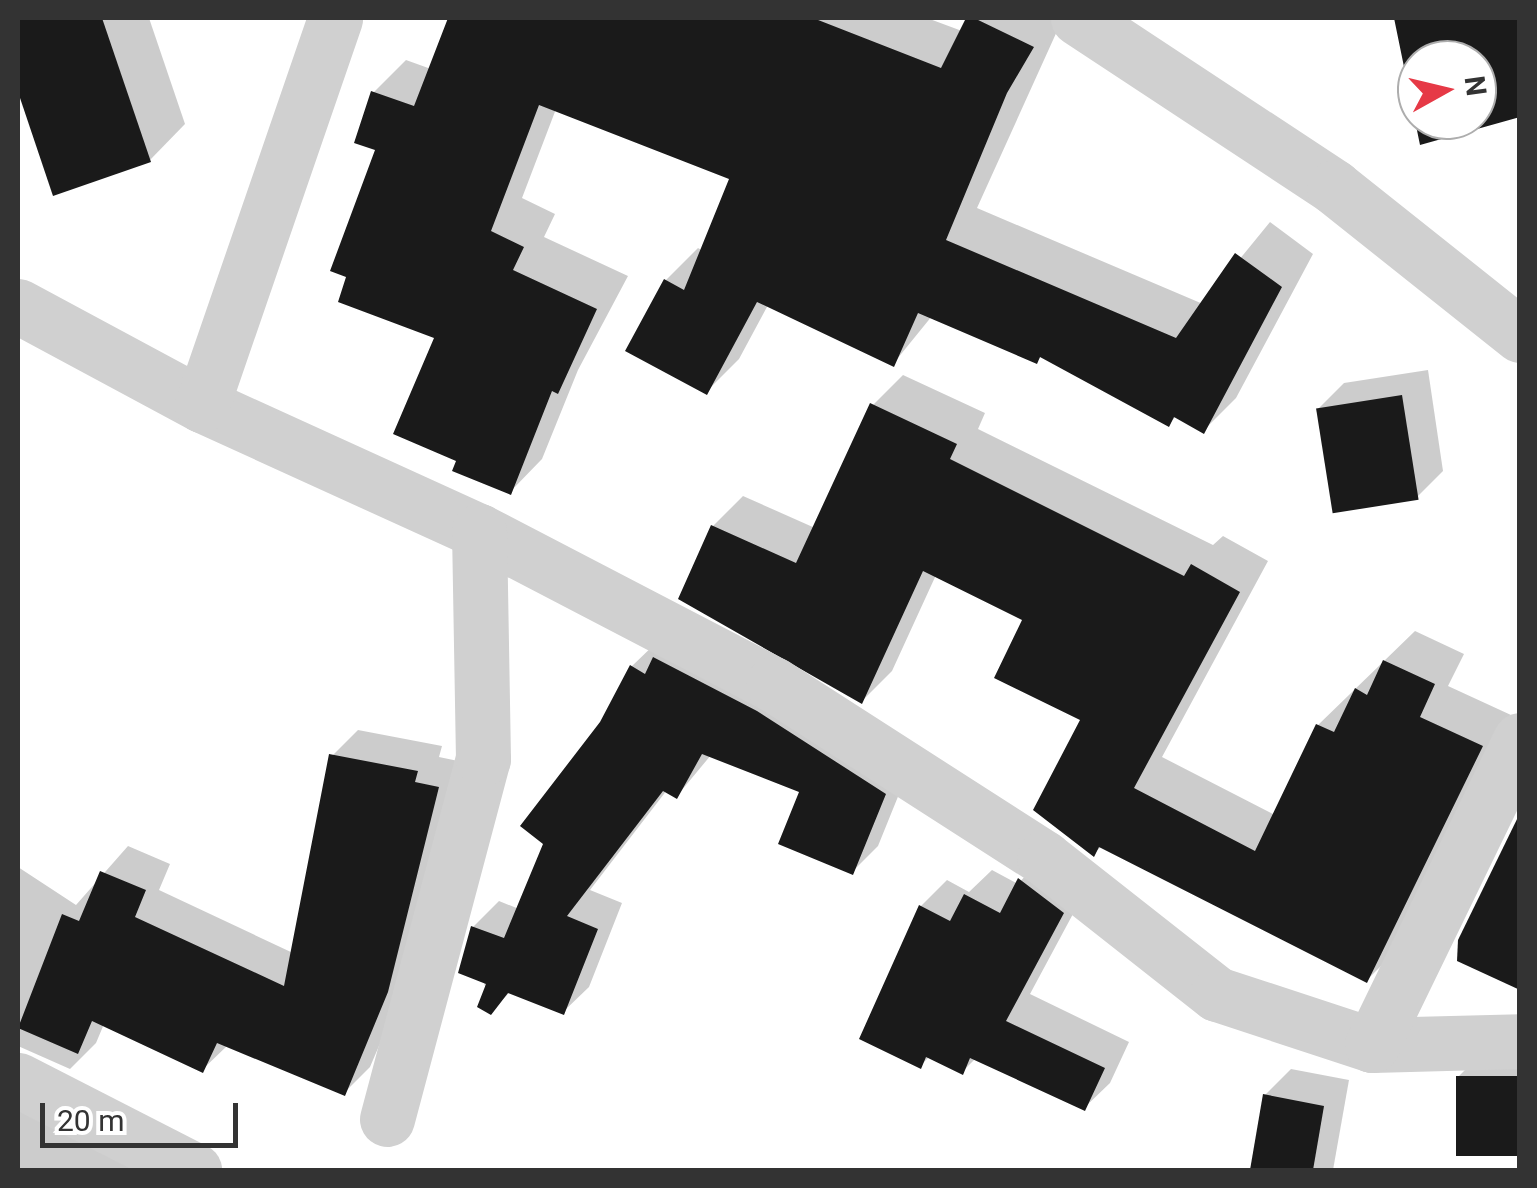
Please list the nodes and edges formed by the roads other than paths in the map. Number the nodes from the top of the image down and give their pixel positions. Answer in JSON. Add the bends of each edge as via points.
{"nodes":[{"id":1,"x":334,"y":18,"type":"edge"},
{"id":2,"x":1078,"y":18,"type":"edge"},
{"id":3,"x":18,"y":306,"type":"edge"},
{"id":4,"x":1520,"y":334,"type":"edge"},
{"id":5,"x":202,"y":405,"type":"junction"},
{"id":6,"x":479,"y":531,"type":"junction"},
{"id":7,"x":1520,"y":740,"type":"edge"},
{"id":8,"x":1520,"y":1041,"type":"edge"},
{"id":9,"x":1372,"y":1045,"type":"junction"},
{"id":10,"x":18,"y":1080,"type":"edge"},
{"id":11,"x":387,"y":1119,"type":"dead end"},
{"id":12,"x":194,"y":1170,"type":"edge"}],
"edges":[{"from":1,"to":5,"type":"street"},
{"from":2,"to":4,"type":"street","via":[[1334,188]]},
{"from":3,"to":5,"type":"street"},
{"from":5,"to":6,"type":"street"},
{"from":6,"to":9,"type":"street","via":[[773,684],[1044,858],[1216,994]]},
{"from":6,"to":11,"type":"street","via":[[482,759]]},
{"from":7,"to":9,"type":"street"},
{"from":8,"to":9,"type":"street"},
{"from":10,"to":12,"type":"street"}]}
